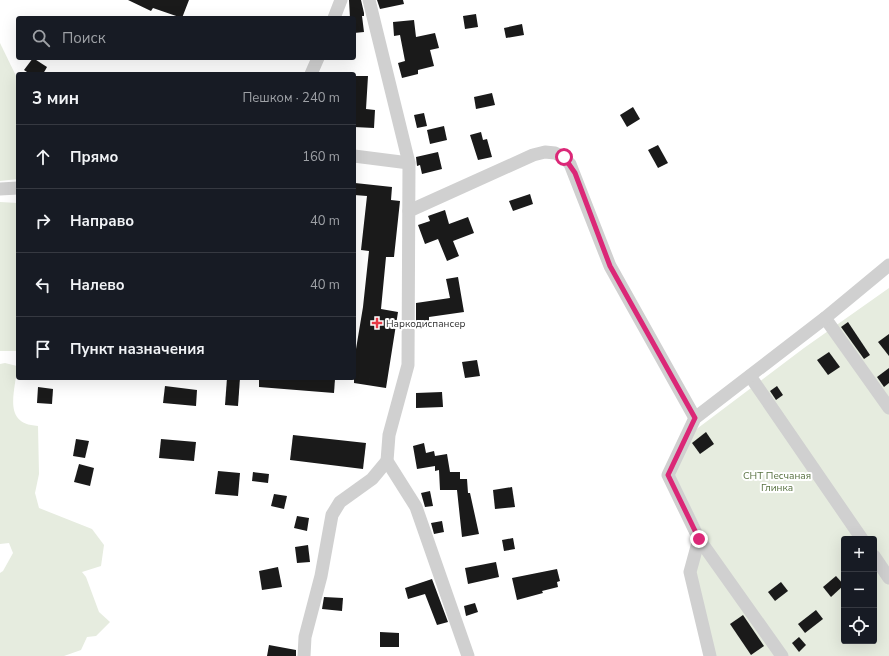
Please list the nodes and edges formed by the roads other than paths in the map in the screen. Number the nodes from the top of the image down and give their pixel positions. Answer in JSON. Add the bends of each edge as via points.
{"nodes":[{"id":1,"x":341,"y":0,"type":"edge"},
{"id":2,"x":369,"y":0,"type":"edge"},
{"id":3,"x":335,"y":16,"type":"edge"},
{"id":4,"x":317,"y":60,"type":"edge"},
{"id":5,"x":312,"y":72,"type":"edge"},
{"id":6,"x":356,"y":156,"type":"edge"},
{"id":7,"x":409,"y":163,"type":"junction"},
{"id":8,"x":16,"y":188,"type":"edge"},
{"id":9,"x":0,"y":190,"type":"edge"},
{"id":10,"x":410,"y":211,"type":"junction"},
{"id":11,"x":889,"y":265,"type":"edge"},
{"id":12,"x":825,"y":318,"type":"junction"},
{"id":13,"x":750,"y":376,"type":"junction"},
{"id":14,"x":889,"y":408,"type":"edge"},
{"id":15,"x":695,"y":418,"type":"junction"},
{"id":16,"x":388,"y":461,"type":"junction"},
{"id":17,"x":860,"y":536,"type":"edge"},
{"id":18,"x":699,"y":539,"type":"junction"},
{"id":19,"x":877,"y":560,"type":"edge"},
{"id":20,"x":889,"y":578,"type":"edge"},
{"id":21,"x":304,"y":656,"type":"edge"},
{"id":22,"x":468,"y":656,"type":"edge"},
{"id":23,"x":710,"y":656,"type":"edge"},
{"id":24,"x":782,"y":656,"type":"edge"}],
"edges":[{"from":1,"to":3,"type":"street"},
{"from":2,"to":7,"type":"street"},
{"from":4,"to":5,"type":"street"},
{"from":6,"to":7,"type":"street"},
{"from":7,"to":10,"type":"street"},
{"from":8,"to":9,"type":"street"},
{"from":10,"to":15,"type":"street","via":[[533,155],[545,152],[564,157],[575,173],[610,266]]},
{"from":10,"to":16,"type":"street","via":[[408,365],[389,435]]},
{"from":11,"to":12,"type":"street"},
{"from":12,"to":13,"type":"street"},
{"from":12,"to":14,"type":"street"},
{"from":13,"to":15,"type":"street"},
{"from":13,"to":17,"type":"street"},
{"from":15,"to":18,"type":"street","via":[[668,475]]},
{"from":16,"to":21,"type":"street","via":[[372,479],[340,502],[332,515],[322,576],[305,637]]},
{"from":16,"to":22,"type":"street","via":[[416,507]]},
{"from":18,"to":23,"type":"street","via":[[690,572]]},
{"from":18,"to":24,"type":"street"},
{"from":19,"to":20,"type":"street"}]}
